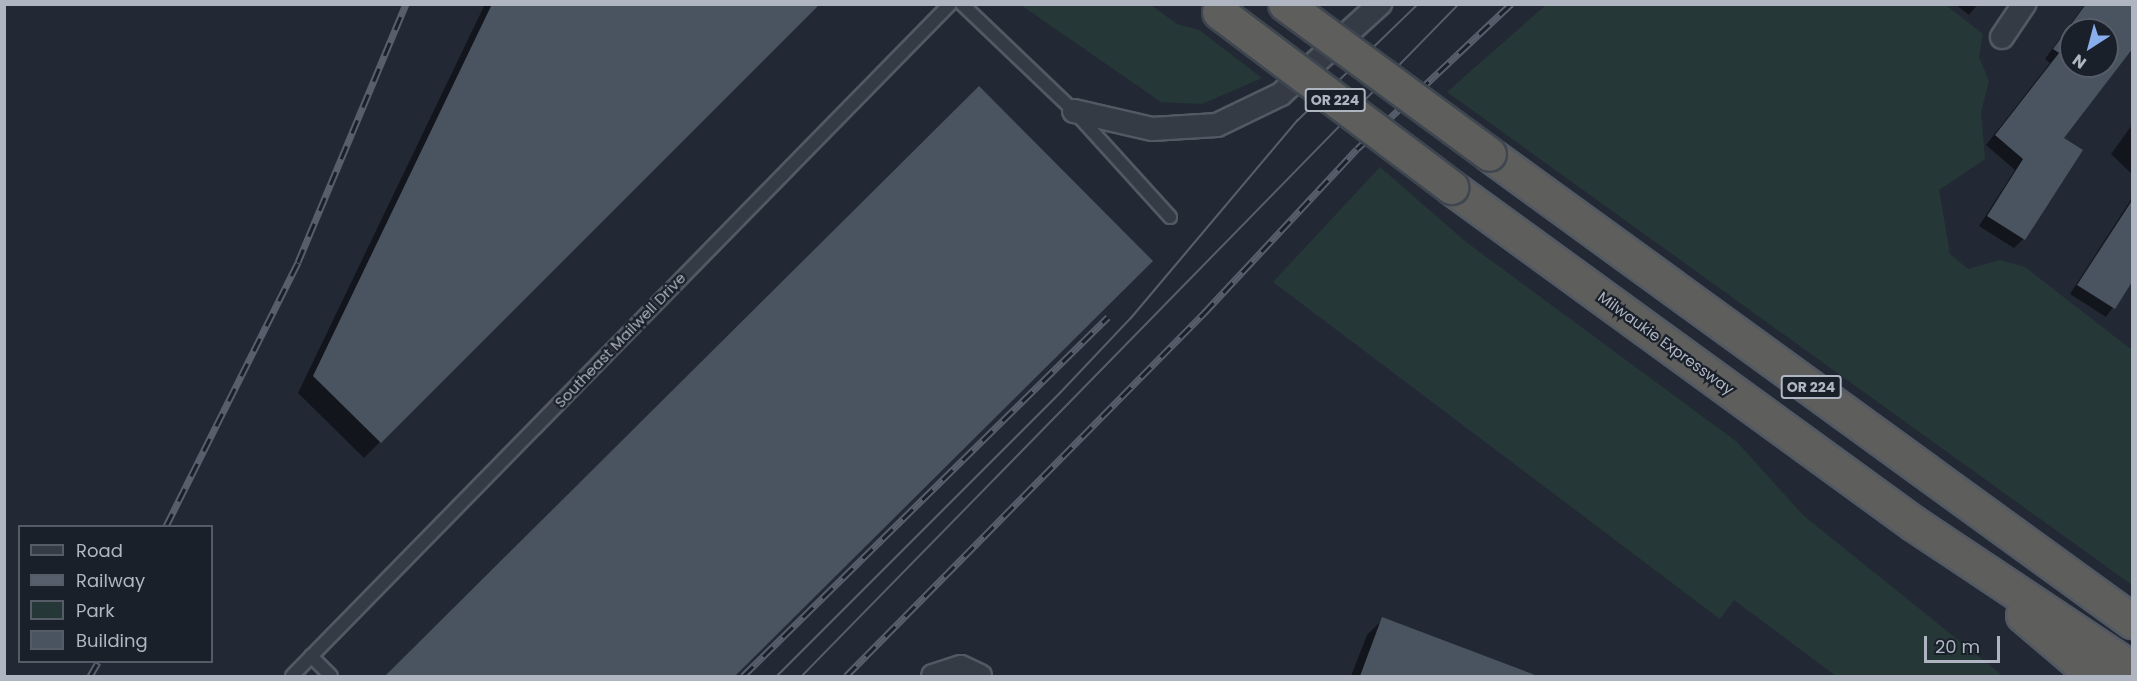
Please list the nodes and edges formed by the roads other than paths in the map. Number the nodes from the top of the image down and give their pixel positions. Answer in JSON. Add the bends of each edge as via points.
{"nodes":[{"id":1,"x":950,"y":4,"type":"edge"},
{"id":2,"x":962,"y":4,"type":"edge"},
{"id":3,"x":1285,"y":4,"type":"edge"},
{"id":4,"x":1380,"y":4,"type":"edge"},
{"id":5,"x":2025,"y":4,"type":"edge"},
{"id":6,"x":1214,"y":8,"type":"edge"},
{"id":7,"x":2002,"y":37,"type":"dead end"},
{"id":8,"x":1074,"y":111,"type":"junction"},
{"id":9,"x":1170,"y":217,"type":"dead end"},
{"id":10,"x":1913,"y":523,"type":"junction"},
{"id":11,"x":2133,"y":621,"type":"edge"},
{"id":12,"x":311,"y":656,"type":"junction"},
{"id":13,"x":2133,"y":669,"type":"edge"},
{"id":14,"x":292,"y":676,"type":"edge"},
{"id":15,"x":331,"y":676,"type":"edge"},
{"id":16,"x":933,"y":676,"type":"edge"},
{"id":17,"x":980,"y":676,"type":"edge"},
{"id":18,"x":2095,"y":676,"type":"edge"}],
"edges":[{"from":1,"to":12,"type":"lane","name":"Southeast Mailwell Drive"},
{"from":2,"to":8,"type":"lane"},
{"from":3,"to":11,"type":"highway","number":"OR 224","bridge":true},
{"from":4,"to":8,"type":"street","via":[[1260,107],[1197,130],[1136,126]]},
{"from":5,"to":7,"type":"street"},
{"from":6,"to":10,"type":"highway","name":"Milwaukie Expressway","number":"OR 224","bridge":true,"via":[[1451,187]]},
{"from":8,"to":9,"type":"lane"},
{"from":10,"to":13,"type":"highway","name":"Milwaukie Expressway","number":"OR 224"},
{"from":10,"to":18,"type":"highway"},
{"from":12,"to":14,"type":"lane","name":"Southeast Mailwell Drive"},
{"from":12,"to":15,"type":"lane"},
{"from":16,"to":17,"type":"street","via":[[961,667]]}]}
